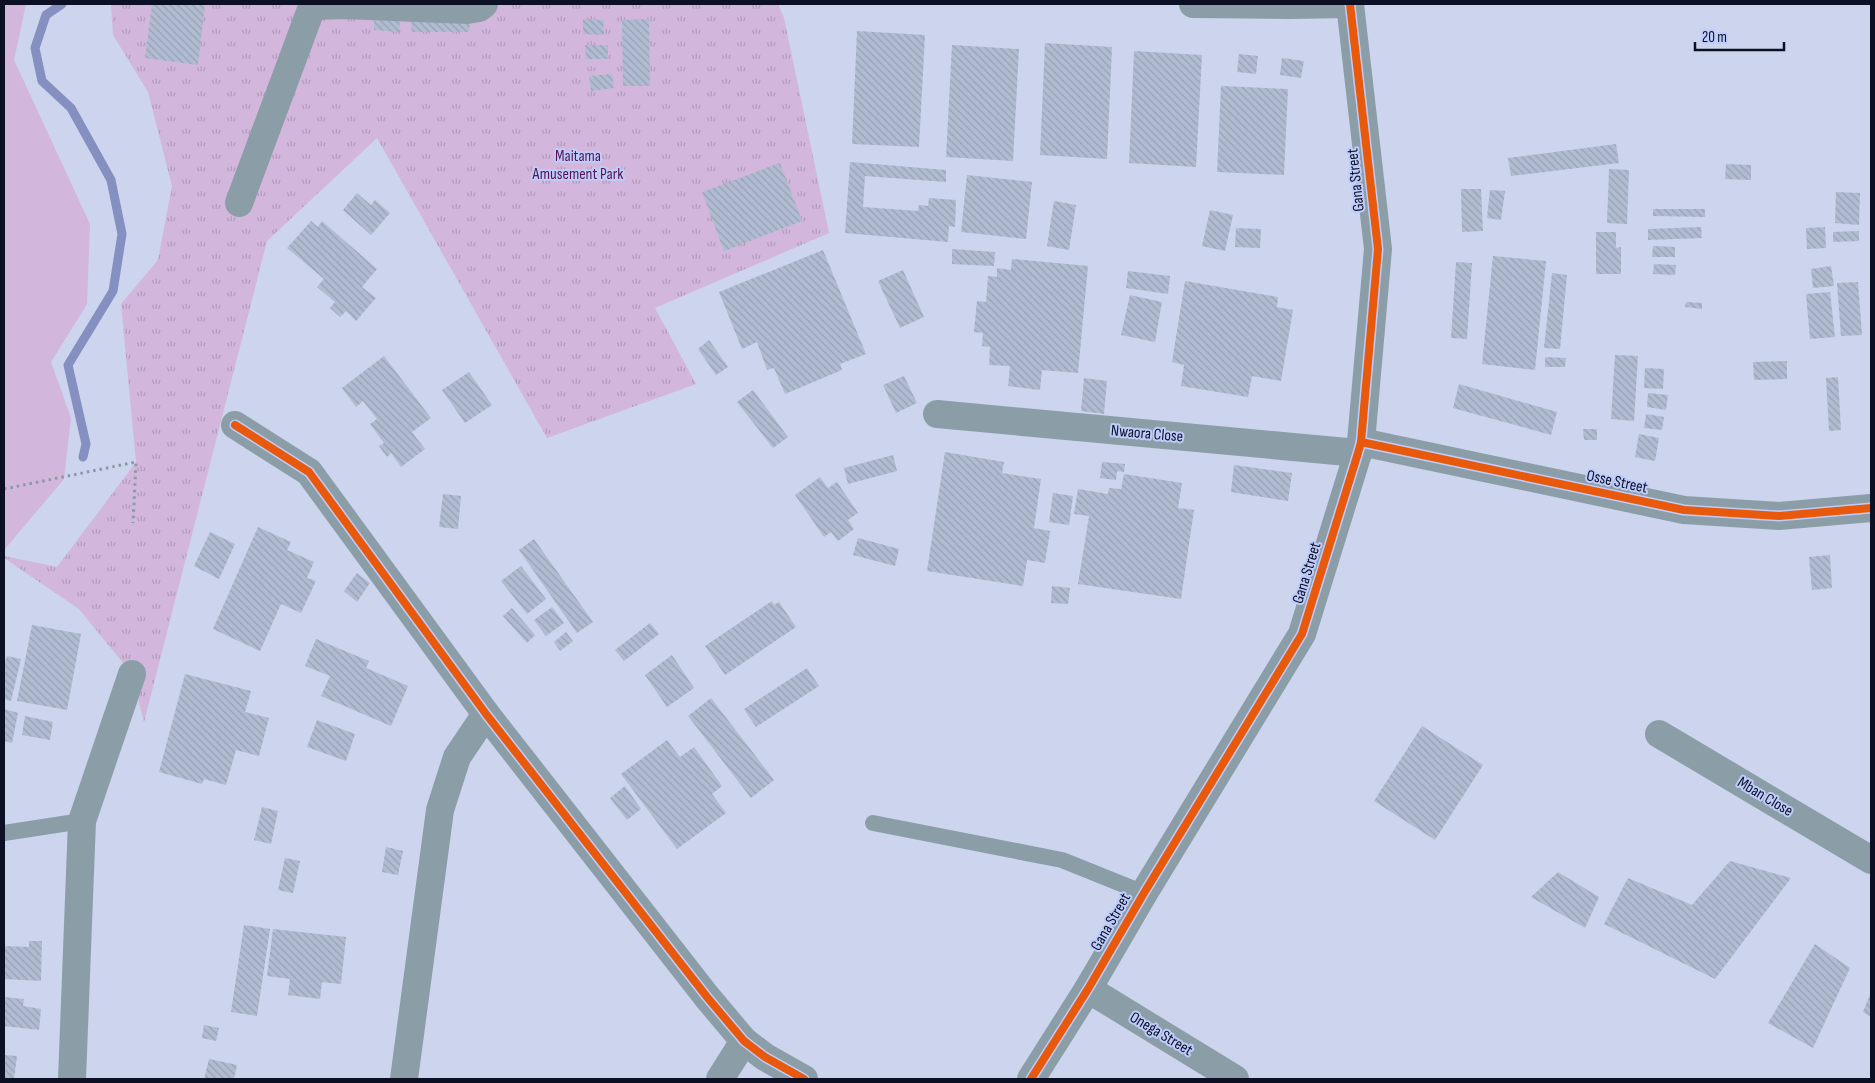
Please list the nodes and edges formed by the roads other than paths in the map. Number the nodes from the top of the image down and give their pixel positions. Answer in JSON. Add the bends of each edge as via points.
{"nodes":[{"id":1,"x":484,"y":4,"type":"edge"},
{"id":2,"x":1193,"y":4,"type":"edge"},
{"id":3,"x":1350,"y":4,"type":"edge"},
{"id":4,"x":313,"y":5,"type":"edge"},
{"id":5,"x":1290,"y":5,"type":"edge"},
{"id":6,"x":240,"y":203,"type":"dead end"},
{"id":7,"x":937,"y":414,"type":"dead end"},
{"id":8,"x":235,"y":425,"type":"dead end"},
{"id":9,"x":1359,"y":448,"type":"junction"},
{"id":10,"x":1871,"y":508,"type":"edge"},
{"id":11,"x":132,"y":674,"type":"dead end"},
{"id":12,"x":486,"y":714,"type":"junction"},
{"id":13,"x":1659,"y":734,"type":"dead end"},
{"id":14,"x":82,"y":821,"type":"junction"},
{"id":15,"x":873,"y":823,"type":"dead end"},
{"id":16,"x":4,"y":833,"type":"edge"},
{"id":17,"x":1871,"y":860,"type":"edge"},
{"id":18,"x":1144,"y":893,"type":"junction"},
{"id":19,"x":1088,"y":990,"type":"junction"},
{"id":20,"x":744,"y":1041,"type":"junction"},
{"id":21,"x":72,"y":1079,"type":"edge"},
{"id":22,"x":404,"y":1079,"type":"edge"},
{"id":23,"x":720,"y":1079,"type":"edge"},
{"id":24,"x":804,"y":1079,"type":"edge"},
{"id":25,"x":1031,"y":1079,"type":"edge"},
{"id":26,"x":1235,"y":1079,"type":"edge"}],
"edges":[{"from":1,"to":4,"type":"street","via":[[468,10]]},
{"from":2,"to":5,"type":"street"},
{"from":3,"to":5,"type":"street"},
{"from":3,"to":9,"type":"street","name":"Gana Street","via":[[1378,249]]},
{"from":4,"to":6,"type":"street"},
{"from":7,"to":9,"type":"street","name":"Nwaora Close"},
{"from":8,"to":12,"type":"street","via":[[309,472]]},
{"from":9,"to":10,"type":"street","name":"Osse Street","via":[[1684,510],[1779,516]]},
{"from":9,"to":18,"type":"street","name":"Gana Street","via":[[1302,634]]},
{"from":11,"to":14,"type":"street"},
{"from":12,"to":20,"type":"street"},
{"from":12,"to":22,"type":"street","via":[[457,756],[440,810]]},
{"from":13,"to":17,"type":"street","name":"Mban Close"},
{"from":14,"to":16,"type":"lane"},
{"from":14,"to":21,"type":"street"},
{"from":15,"to":18,"type":"lane","via":[[1062,860]]},
{"from":18,"to":19,"type":"street","name":"Gana Street"},
{"from":19,"to":25,"type":"street","name":"Gana Street"},
{"from":19,"to":26,"type":"street","name":"Onega Street"},
{"from":20,"to":23,"type":"street"},
{"from":20,"to":24,"type":"street"}]}
